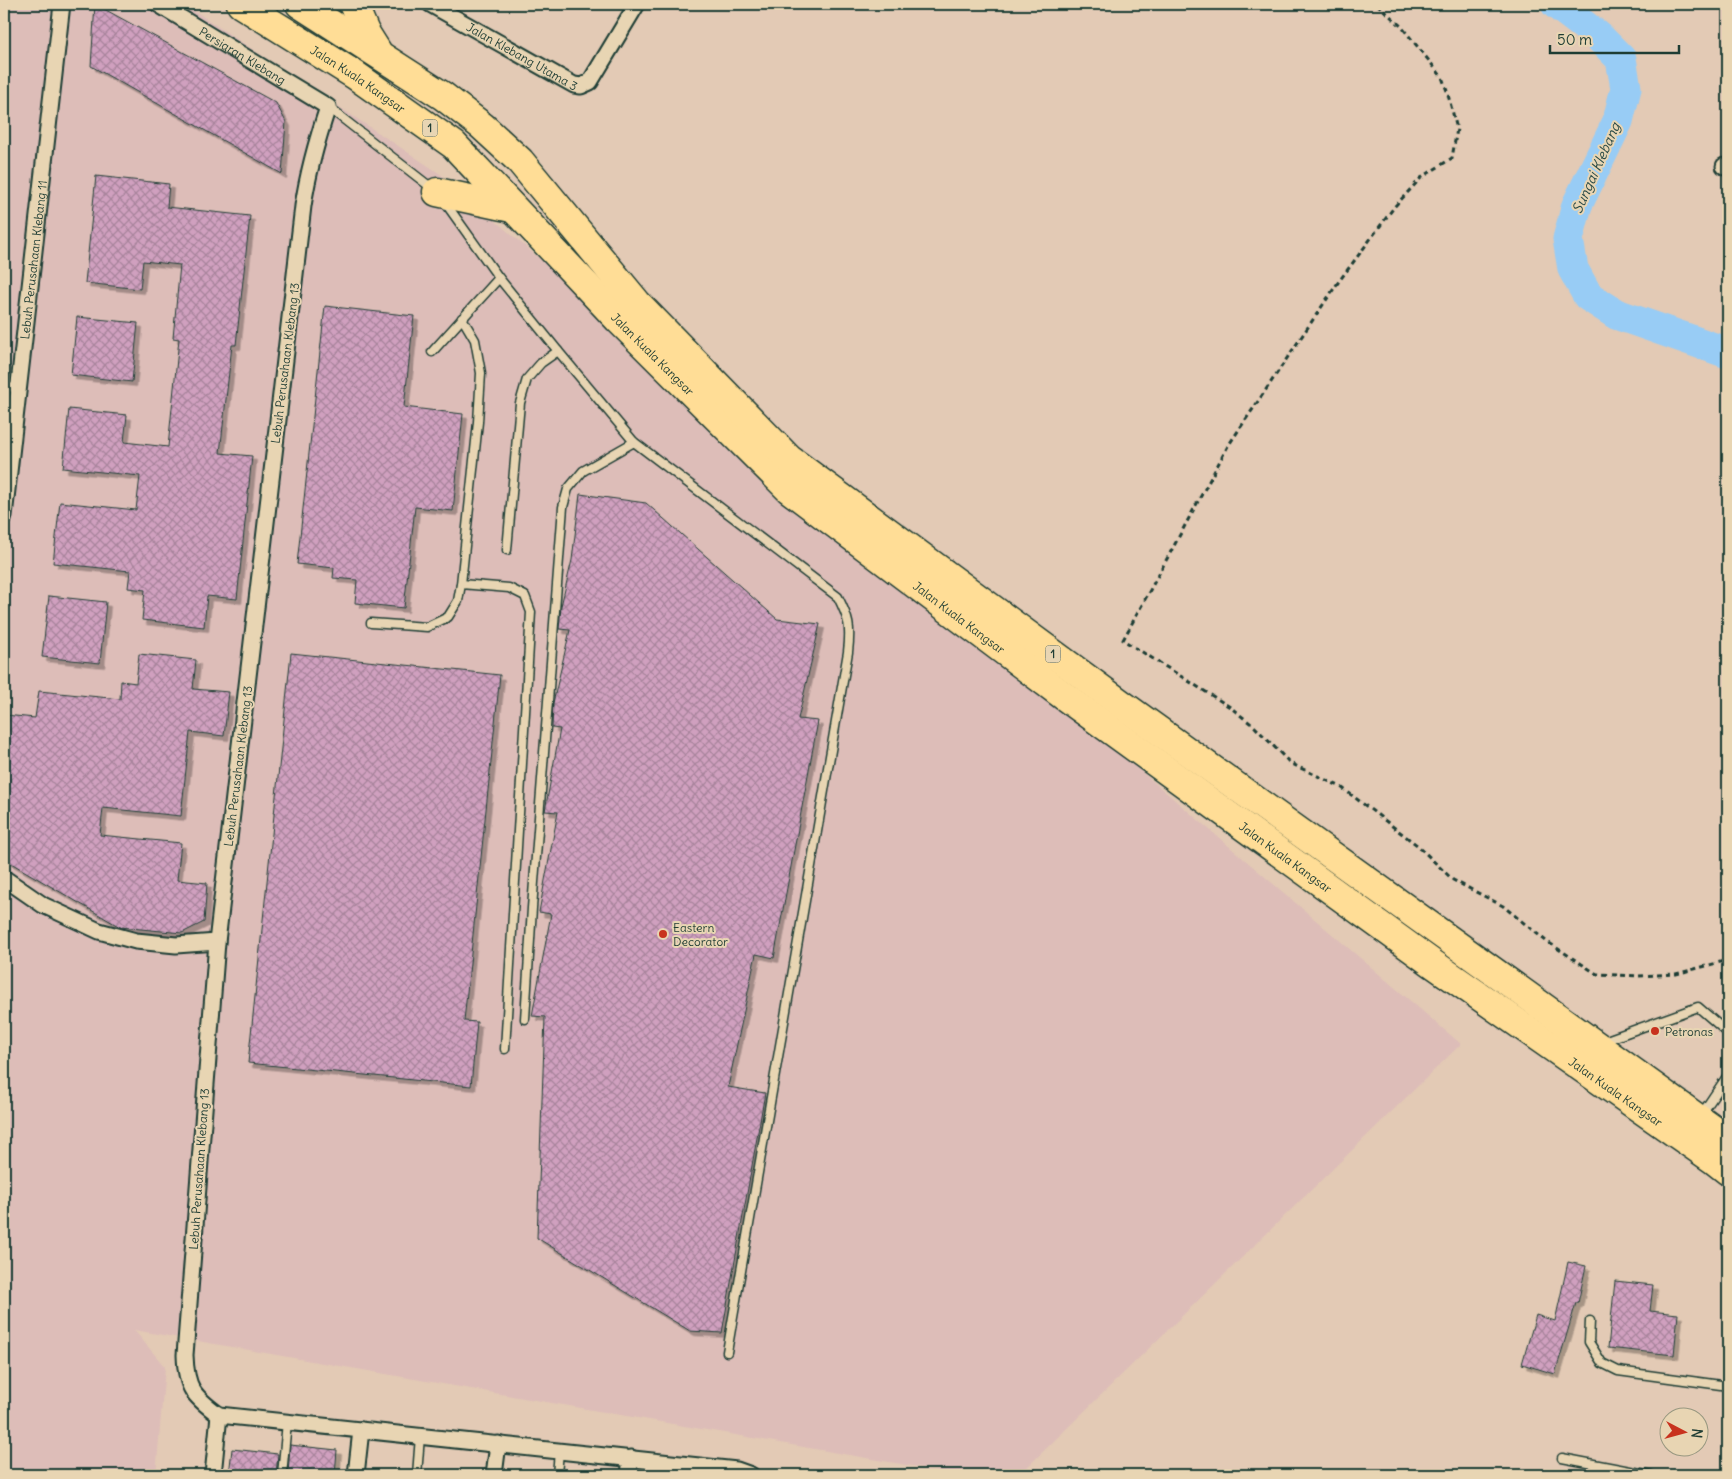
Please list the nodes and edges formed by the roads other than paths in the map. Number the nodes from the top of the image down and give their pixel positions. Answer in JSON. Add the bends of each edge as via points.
{"nodes":[{"id":1,"x":62,"y":4,"type":"edge"},
{"id":2,"x":158,"y":4,"type":"edge"},
{"id":3,"x":241,"y":4,"type":"edge"},
{"id":4,"x":264,"y":4,"type":"edge"},
{"id":5,"x":300,"y":4,"type":"edge"},
{"id":6,"x":353,"y":4,"type":"edge"},
{"id":7,"x":430,"y":4,"type":"edge"},
{"id":8,"x":637,"y":4,"type":"edge"},
{"id":9,"x":379,"y":54,"type":"junction"},
{"id":10,"x":370,"y":86,"type":"junction"},
{"id":11,"x":328,"y":107,"type":"junction"},
{"id":12,"x":437,"y":192,"type":"junction"},
{"id":13,"x":512,"y":208,"type":"junction"},
{"id":14,"x":499,"y":278,"type":"junction"},
{"id":15,"x":462,"y":318,"type":"junction"},
{"id":16,"x":558,"y":351,"type":"junction"},
{"id":17,"x":432,"y":352,"type":"dead end"},
{"id":18,"x":11,"y":388,"type":"edge"},
{"id":19,"x":634,"y":442,"type":"junction"},
{"id":20,"x":4,"y":516,"type":"edge"},
{"id":21,"x":507,"y":550,"type":"dead end"},
{"id":22,"x":462,"y":584,"type":"junction"},
{"id":23,"x":371,"y":623,"type":"dead end"},
{"id":24,"x":4,"y":878,"type":"edge"},
{"id":25,"x":217,"y":942,"type":"junction"},
{"id":26,"x":525,"y":1019,"type":"dead end"},
{"id":27,"x":1728,"y":1033,"type":"edge"},
{"id":28,"x":1594,"y":1044,"type":"junction"},
{"id":29,"x":505,"y":1049,"type":"dead end"},
{"id":30,"x":1728,"y":1075,"type":"edge"},
{"id":31,"x":1698,"y":1118,"type":"junction"},
{"id":32,"x":1728,"y":1140,"type":"edge"},
{"id":33,"x":1728,"y":1172,"type":"edge"},
{"id":34,"x":1590,"y":1321,"type":"dead end"},
{"id":35,"x":726,"y":1352,"type":"dead end"},
{"id":36,"x":1728,"y":1386,"type":"edge"},
{"id":37,"x":219,"y":1415,"type":"junction"},
{"id":38,"x":287,"y":1422,"type":"junction"},
{"id":39,"x":361,"y":1430,"type":"junction"},
{"id":40,"x":420,"y":1436,"type":"junction"},
{"id":41,"x":498,"y":1444,"type":"junction"},
{"id":42,"x":559,"y":1451,"type":"junction"},
{"id":43,"x":631,"y":1458,"type":"junction"},
{"id":44,"x":1562,"y":1458,"type":"dead end"},
{"id":45,"x":699,"y":1470,"type":"edge"},
{"id":46,"x":744,"y":1472,"type":"edge"},
{"id":47,"x":213,"y":1475,"type":"edge"},
{"id":48,"x":282,"y":1475,"type":"edge"},
{"id":49,"x":356,"y":1475,"type":"edge"},
{"id":50,"x":416,"y":1475,"type":"edge"},
{"id":51,"x":494,"y":1475,"type":"edge"},
{"id":52,"x":557,"y":1475,"type":"edge"},
{"id":53,"x":629,"y":1475,"type":"edge"},
{"id":54,"x":1650,"y":1475,"type":"edge"}],
"edges":[{"from":1,"to":18,"type":"street","name":"Lebuh Perusahaan Klebang 11"},
{"from":2,"to":11,"type":"street","name":"Persiaran Klebang"},
{"from":3,"to":10,"type":"highway","name":"Jalan Kuala Kangsar","number":"1"},
{"from":4,"to":10,"type":"highway","via":[[295,17],[312,20],[322,36]]},
{"from":5,"to":9,"type":"highway","name":"Jalan Kuala Kangsar","number":"1"},
{"from":6,"to":9,"type":"highway"},
{"from":7,"to":8,"type":"street","name":"Jalan Klebang Utama 3","via":[[581,86],[590,82]]},
{"from":9,"to":28,"type":"highway","name":"Jalan Kuala Kangsar","number":"1","via":[[443,96],[520,161],[637,303],[789,459],[1120,704]]},
{"from":10,"to":13,"type":"highway","name":"Jalan Kuala Kangsar","number":"1","via":[[454,146]]},
{"from":11,"to":12,"type":"lane"},
{"from":11,"to":25,"type":"street","name":"Lebuh Perusahaan Klebang 13","via":[[307,178],[303,206]]},
{"from":12,"to":13,"type":"highway"},
{"from":12,"to":14,"type":"lane"},
{"from":13,"to":33,"type":"highway","name":"Jalan Kuala Kangsar","number":"1","via":[[789,490],[1432,963]]},
{"from":14,"to":15,"type":"lane"},
{"from":14,"to":16,"type":"lane"},
{"from":15,"to":17,"type":"lane"},
{"from":15,"to":22,"type":"lane","via":[[475,340],[481,373]]},
{"from":16,"to":19,"type":"lane"},
{"from":16,"to":21,"type":"lane","via":[[527,379],[520,403]]},
{"from":18,"to":20,"type":"street","name":"Lebuh Perusahaan Klebang 11"},
{"from":19,"to":26,"type":"lane","via":[[583,471],[568,489],[563,507]]},
{"from":19,"to":35,"type":"lane","via":[[838,596],[848,618],[850,634]]},
{"from":22,"to":23,"type":"lane","via":[[458,601],[448,617],[427,627]]},
{"from":22,"to":29,"type":"lane","via":[[508,588],[524,596],[531,612]]},
{"from":24,"to":25,"type":"street","via":[[43,905],[99,931],[136,942],[176,945]]},
{"from":25,"to":37,"type":"street","name":"Lebuh Perusahaan Klebang 13","via":[[185,1372],[192,1391]]},
{"from":27,"to":28,"type":"lane","via":[[1698,1007]]},
{"from":28,"to":31,"type":"highway","name":"Jalan Kuala Kangsar","number":"1"},
{"from":30,"to":31,"type":"lane"},
{"from":31,"to":32,"type":"highway","name":"Jalan Kuala Kangsar","number":"1"},
{"from":34,"to":36,"type":"lane","via":[[1590,1342],[1602,1363],[1618,1371]]},
{"from":37,"to":38,"type":"street"},
{"from":37,"to":47,"type":"street"},
{"from":38,"to":39,"type":"street"},
{"from":38,"to":48,"type":"lane"},
{"from":39,"to":40,"type":"street"},
{"from":39,"to":49,"type":"street"},
{"from":40,"to":41,"type":"street"},
{"from":40,"to":50,"type":"lane"},
{"from":41,"to":42,"type":"street"},
{"from":41,"to":51,"type":"street"},
{"from":42,"to":43,"type":"street"},
{"from":42,"to":52,"type":"lane"},
{"from":43,"to":45,"type":"street"},
{"from":43,"to":53,"type":"street"},
{"from":44,"to":54,"type":"lane"},
{"from":45,"to":46,"type":"street"}]}
